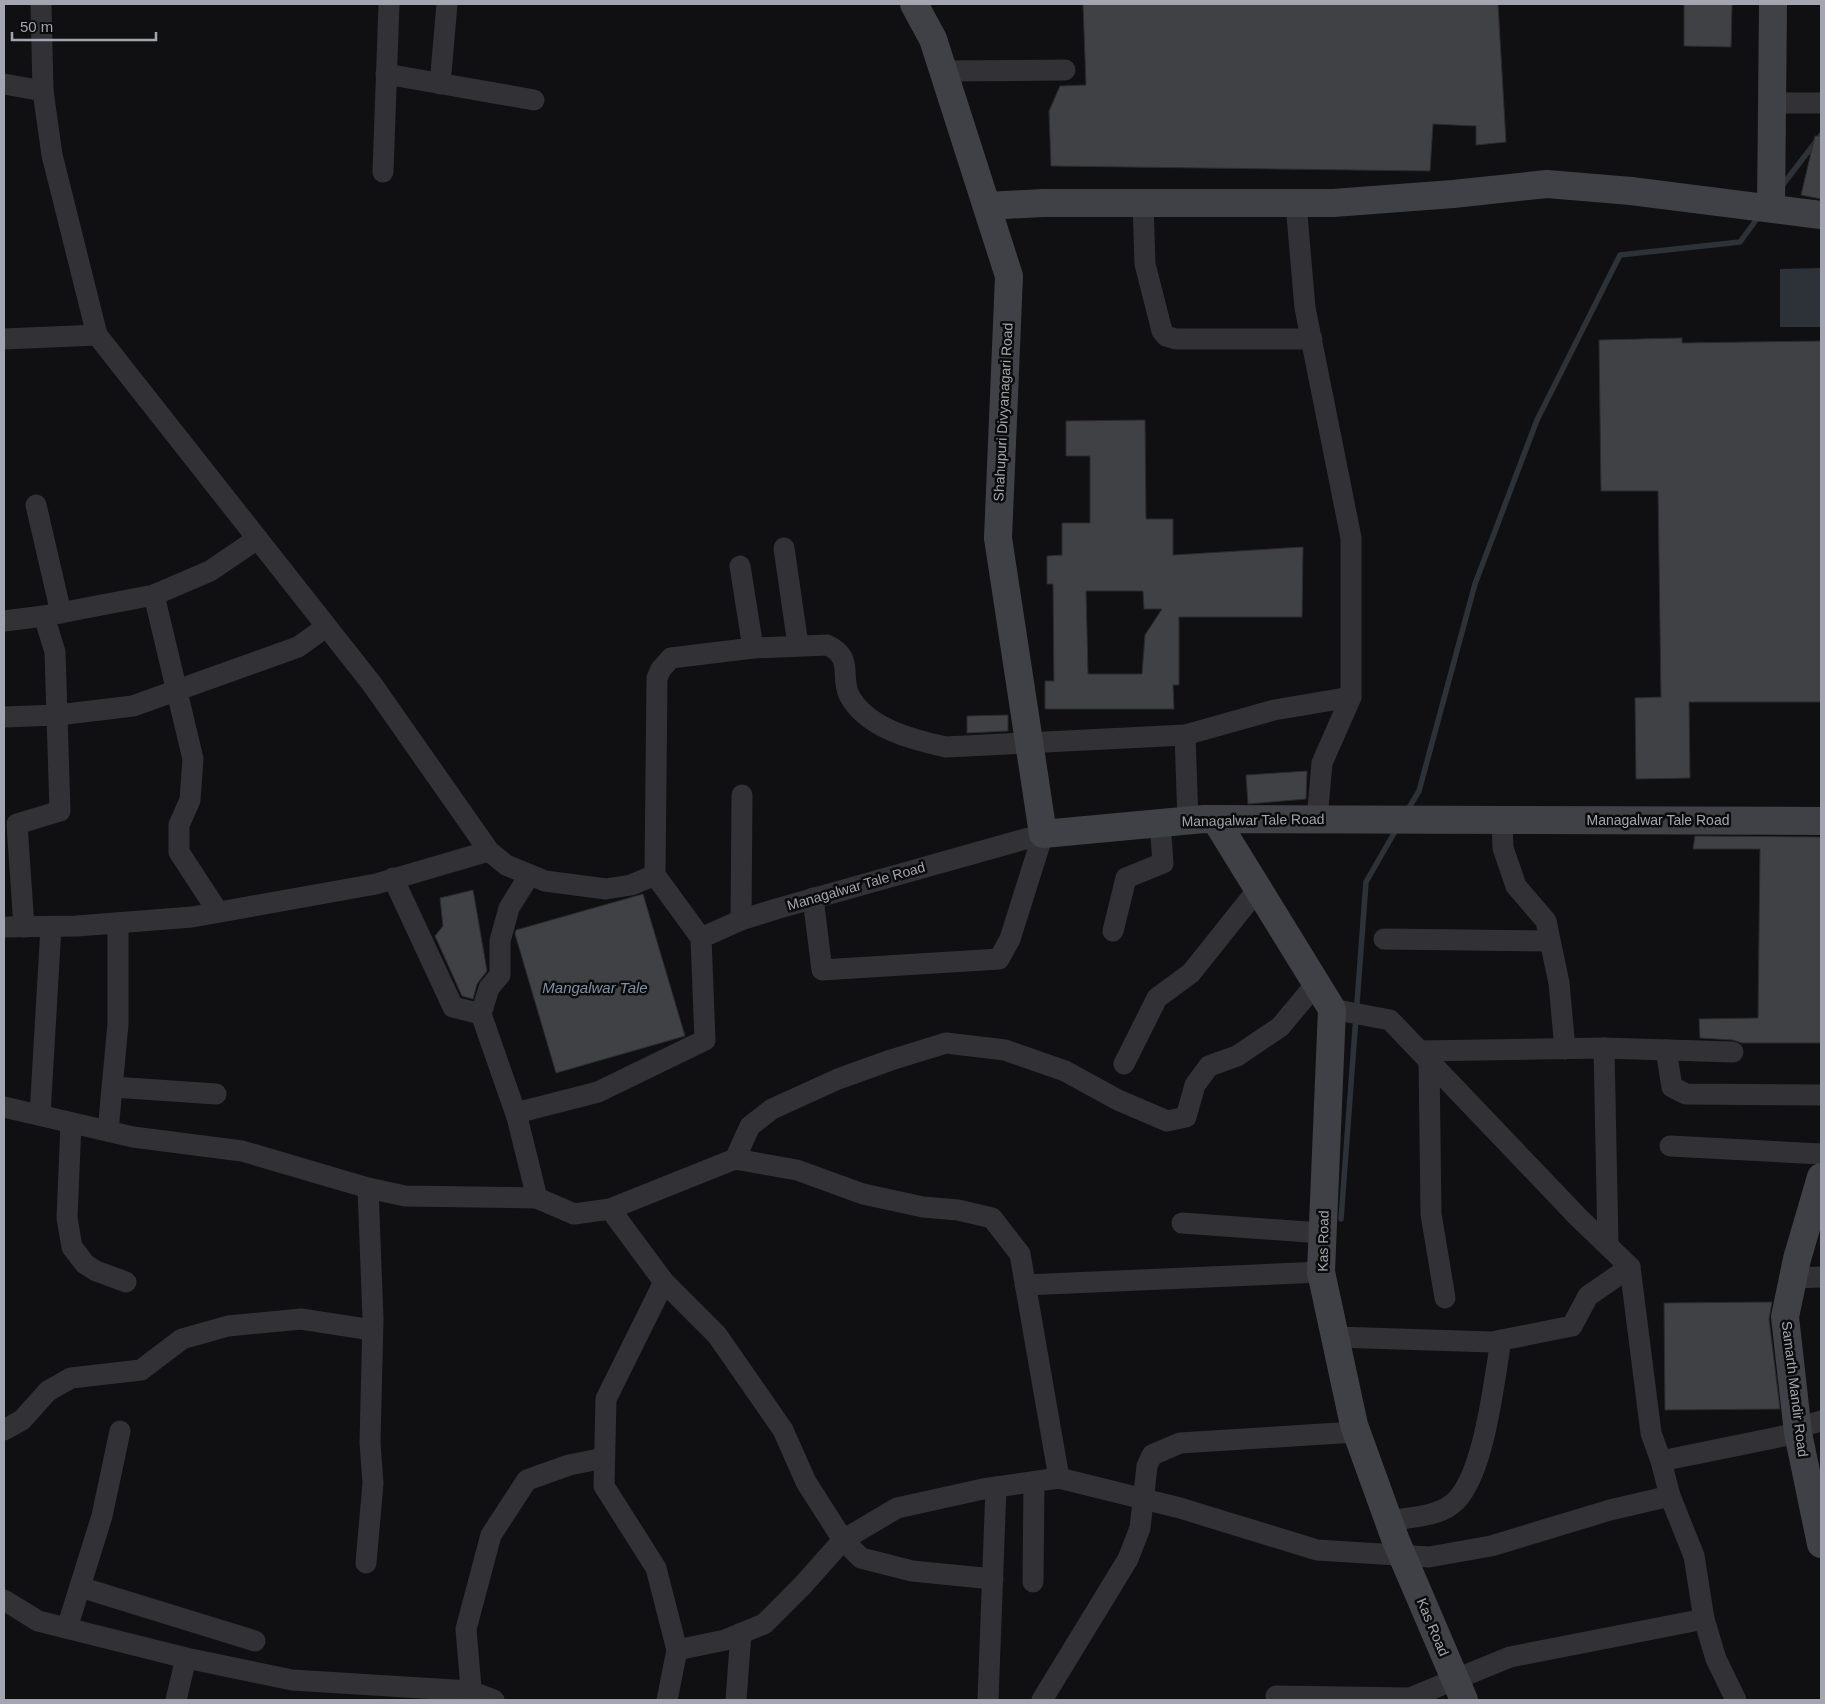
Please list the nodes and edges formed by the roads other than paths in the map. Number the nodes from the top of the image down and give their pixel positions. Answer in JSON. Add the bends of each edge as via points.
{"nodes":[{"id":1,"x":41,"y":4,"type":"edge"},
{"id":2,"x":389,"y":4,"type":"edge"},
{"id":3,"x":447,"y":4,"type":"edge"},
{"id":4,"x":914,"y":4,"type":"edge"},
{"id":5,"x":1773,"y":4,"type":"edge"},
{"id":6,"x":943,"y":70,"type":"junction"},
{"id":7,"x":1064,"y":70,"type":"dead end"},
{"id":8,"x":386,"y":74,"type":"junction"},
{"id":9,"x":4,"y":84,"type":"edge"},
{"id":10,"x":440,"y":84,"type":"junction"},
{"id":11,"x":43,"y":91,"type":"junction"},
{"id":12,"x":534,"y":100,"type":"dead end"},
{"id":13,"x":1770,"y":103,"type":"junction"},
{"id":14,"x":1821,"y":103,"type":"edge"},
{"id":15,"x":383,"y":172,"type":"dead end"},
{"id":16,"x":1143,"y":203,"type":"junction"},
{"id":17,"x":1296,"y":204,"type":"junction"},
{"id":18,"x":987,"y":206,"type":"junction"},
{"id":19,"x":1771,"y":208,"type":"junction"},
{"id":20,"x":1821,"y":215,"type":"edge"},
{"id":21,"x":97,"y":335,"type":"junction"},
{"id":22,"x":4,"y":339,"type":"edge"},
{"id":23,"x":1312,"y":339,"type":"junction"},
{"id":24,"x":36,"y":505,"type":"dead end"},
{"id":25,"x":257,"y":539,"type":"junction"},
{"id":26,"x":784,"y":548,"type":"dead end"},
{"id":27,"x":740,"y":566,"type":"dead end"},
{"id":28,"x":154,"y":595,"type":"junction"},
{"id":29,"x":52,"y":614,"type":"junction"},
{"id":30,"x":4,"y":621,"type":"edge"},
{"id":31,"x":326,"y":627,"type":"junction"},
{"id":32,"x":798,"y":645,"type":"junction"},
{"id":33,"x":753,"y":648,"type":"junction"},
{"id":34,"x":176,"y":689,"type":"junction"},
{"id":35,"x":1351,"y":698,"type":"junction"},
{"id":36,"x":58,"y":715,"type":"junction"},
{"id":37,"x":4,"y":717,"type":"edge"},
{"id":38,"x":1185,"y":735,"type":"junction"},
{"id":39,"x":1029,"y":744,"type":"junction"},
{"id":40,"x":742,"y":795,"type":"dead end"},
{"id":41,"x":1215,"y":819,"type":"junction"},
{"id":42,"x":1317,"y":819,"type":"junction"},
{"id":43,"x":1502,"y":819,"type":"junction"},
{"id":44,"x":1188,"y":821,"type":"junction"},
{"id":45,"x":1821,"y":821,"type":"edge"},
{"id":46,"x":1160,"y":823,"type":"junction"},
{"id":47,"x":1043,"y":834,"type":"junction"},
{"id":48,"x":489,"y":851,"type":"junction"},
{"id":49,"x":655,"y":875,"type":"junction"},
{"id":50,"x":529,"y":876,"type":"junction"},
{"id":51,"x":394,"y":878,"type":"junction"},
{"id":52,"x":1258,"y":889,"type":"junction"},
{"id":53,"x":813,"y":898,"type":"junction"},
{"id":54,"x":218,"y":912,"type":"junction"},
{"id":55,"x":741,"y":920,"type":"junction"},
{"id":56,"x":118,"y":923,"type":"junction"},
{"id":57,"x":14,"y":927,"type":"edge"},
{"id":58,"x":51,"y":927,"type":"junction"},
{"id":59,"x":1113,"y":931,"type":"dead end"},
{"id":60,"x":701,"y":938,"type":"junction"},
{"id":61,"x":1384,"y":940,"type":"dead end"},
{"id":62,"x":1550,"y":941,"type":"junction"},
{"id":63,"x":1316,"y":984,"type":"junction"},
{"id":64,"x":1332,"y":1009,"type":"junction"},
{"id":65,"x":481,"y":1014,"type":"junction"},
{"id":66,"x":1604,"y":1048,"type":"junction"},
{"id":67,"x":1565,"y":1049,"type":"junction"},
{"id":68,"x":1666,"y":1050,"type":"junction"},
{"id":69,"x":1733,"y":1052,"type":"dead end"},
{"id":70,"x":1424,"y":1056,"type":"junction"},
{"id":71,"x":1124,"y":1064,"type":"dead end"},
{"id":72,"x":113,"y":1087,"type":"junction"},
{"id":73,"x":216,"y":1094,"type":"dead end"},
{"id":74,"x":1821,"y":1095,"type":"edge"},
{"id":75,"x":4,"y":1107,"type":"edge"},
{"id":76,"x":40,"y":1115,"type":"junction"},
{"id":77,"x":518,"y":1120,"type":"junction"},
{"id":78,"x":71,"y":1123,"type":"junction"},
{"id":79,"x":108,"y":1131,"type":"junction"},
{"id":80,"x":1670,"y":1146,"type":"dead end"},
{"id":81,"x":1821,"y":1154,"type":"edge"},
{"id":82,"x":735,"y":1159,"type":"junction"},
{"id":83,"x":1821,"y":1177,"type":"edge"},
{"id":84,"x":368,"y":1188,"type":"junction"},
{"id":85,"x":537,"y":1198,"type":"junction"},
{"id":86,"x":610,"y":1209,"type":"junction"},
{"id":87,"x":1182,"y":1223,"type":"dead end"},
{"id":88,"x":1322,"y":1233,"type":"junction"},
{"id":89,"x":1608,"y":1246,"type":"junction"},
{"id":90,"x":1630,"y":1267,"type":"junction"},
{"id":91,"x":1321,"y":1272,"type":"junction"},
{"id":92,"x":1821,"y":1277,"type":"edge"},
{"id":93,"x":1793,"y":1278,"type":"junction"},
{"id":94,"x":126,"y":1282,"type":"dead end"},
{"id":95,"x":664,"y":1282,"type":"junction"},
{"id":96,"x":1025,"y":1285,"type":"junction"},
{"id":97,"x":1445,"y":1298,"type":"dead end"},
{"id":98,"x":372,"y":1330,"type":"junction"},
{"id":99,"x":1335,"y":1337,"type":"junction"},
{"id":100,"x":1501,"y":1340,"type":"junction"},
{"id":101,"x":1805,"y":1428,"type":"edge"},
{"id":102,"x":4,"y":1430,"type":"edge"},
{"id":103,"x":120,"y":1431,"type":"dead end"},
{"id":104,"x":1356,"y":1432,"type":"junction"},
{"id":105,"x":604,"y":1458,"type":"junction"},
{"id":106,"x":1661,"y":1461,"type":"junction"},
{"id":107,"x":1059,"y":1478,"type":"junction"},
{"id":108,"x":1034,"y":1482,"type":"junction"},
{"id":109,"x":996,"y":1487,"type":"junction"},
{"id":110,"x":1670,"y":1496,"type":"junction"},
{"id":111,"x":1143,"y":1499,"type":"junction"},
{"id":112,"x":1389,"y":1521,"type":"junction"},
{"id":113,"x":842,"y":1540,"type":"junction"},
{"id":114,"x":1821,"y":1544,"type":"edge"},
{"id":115,"x":1402,"y":1555,"type":"junction"},
{"id":116,"x":366,"y":1563,"type":"dead end"},
{"id":117,"x":993,"y":1579,"type":"junction"},
{"id":118,"x":1032,"y":1582,"type":"dead end"},
{"id":119,"x":80,"y":1587,"type":"junction"},
{"id":120,"x":4,"y":1600,"type":"edge"},
{"id":121,"x":13,"y":1616,"type":"edge"},
{"id":122,"x":1704,"y":1619,"type":"junction"},
{"id":123,"x":67,"y":1628,"type":"junction"},
{"id":124,"x":741,"y":1634,"type":"junction"},
{"id":125,"x":255,"y":1641,"type":"dead end"},
{"id":126,"x":677,"y":1650,"type":"junction"},
{"id":127,"x":186,"y":1658,"type":"junction"},
{"id":128,"x":1459,"y":1689,"type":"edge"},
{"id":129,"x":471,"y":1696,"type":"edge"},
{"id":130,"x":1276,"y":1696,"type":"dead end"},
{"id":131,"x":176,"y":1700,"type":"edge"},
{"id":132,"x":494,"y":1700,"type":"edge"},
{"id":133,"x":668,"y":1700,"type":"edge"},
{"id":134,"x":736,"y":1700,"type":"edge"},
{"id":135,"x":988,"y":1700,"type":"edge"},
{"id":136,"x":1042,"y":1700,"type":"edge"},
{"id":137,"x":1736,"y":1700,"type":"edge"}],
"edges":[{"from":1,"to":11,"type":"street"},
{"from":2,"to":8,"type":"street"},
{"from":3,"to":10,"type":"street"},
{"from":4,"to":6,"type":"main road","name":"Shahupuri Divyanagari Road","via":[[933,39]]},
{"from":5,"to":13,"type":"main road"},
{"from":6,"to":7,"type":"street"},
{"from":6,"to":18,"type":"main road","name":"Shahupuri Divyanagari Road"},
{"from":8,"to":10,"type":"street"},
{"from":8,"to":15,"type":"street"},
{"from":9,"to":11,"type":"street"},
{"from":10,"to":12,"type":"street"},
{"from":11,"to":21,"type":"street","via":[[62,202]]},
{"from":13,"to":14,"type":"street"},
{"from":13,"to":19,"type":"main road"},
{"from":16,"to":17,"type":"main road"},
{"from":16,"to":18,"type":"main road"},
{"from":16,"to":23,"type":"street","via":[[1146,264],[1162,331],[1166,336],[1176,339]]},
{"from":17,"to":19,"type":"main road","via":[[1444,195],[1547,184]]},
{"from":17,"to":23,"type":"street","via":[[1305,308]]},
{"from":18,"to":39,"type":"main road","name":"Shahupuri Divyanagari Road","via":[[1009,276],[998,538]]},
{"from":19,"to":20,"type":"main road"},
{"from":21,"to":22,"type":"street"},
{"from":21,"to":25,"type":"street"},
{"from":23,"to":35,"type":"street","via":[[1351,538]]},
{"from":24,"to":29,"type":"street"},
{"from":25,"to":28,"type":"street","via":[[210,571]]},
{"from":25,"to":31,"type":"street"},
{"from":26,"to":32,"type":"street"},
{"from":27,"to":33,"type":"street"},
{"from":28,"to":29,"type":"street"},
{"from":28,"to":34,"type":"street"},
{"from":29,"to":30,"type":"street"},
{"from":29,"to":36,"type":"street"},
{"from":31,"to":34,"type":"street","via":[[298,647]]},
{"from":31,"to":48,"type":"street","via":[[372,684]]},
{"from":32,"to":33,"type":"street"},
{"from":32,"to":39,"type":"street","via":[[834,648],[844,660],[848,693],[855,704],[877,722],[918,741],[946,747]]},
{"from":33,"to":49,"type":"street","via":[[671,658],[659,674]]},
{"from":34,"to":36,"type":"street","via":[[133,706]]},
{"from":34,"to":54,"type":"street","via":[[194,759],[190,800],[179,826],[178,852]]},
{"from":35,"to":38,"type":"street","via":[[1274,710]]},
{"from":35,"to":42,"type":"street","via":[[1322,763]]},
{"from":36,"to":37,"type":"street"},
{"from":36,"to":57,"type":"street","via":[[60,811],[17,824]]},
{"from":38,"to":39,"type":"street"},
{"from":38,"to":44,"type":"street"},
{"from":39,"to":47,"type":"main road","name":"Shahupuri Divyanagari Road"},
{"from":40,"to":55,"type":"street"},
{"from":41,"to":42,"type":"main road","name":"Managalwar Tale Road"},
{"from":41,"to":44,"type":"main road","name":"Managalwar Tale Road"},
{"from":41,"to":52,"type":"main road"},
{"from":42,"to":43,"type":"main road","name":"Managalwar Tale Road"},
{"from":43,"to":45,"type":"main road","name":"Managalwar Tale Road"},
{"from":43,"to":62,"type":"street","via":[[1503,848],[1516,886],[1546,921]]},
{"from":44,"to":46,"type":"main road","name":"Managalwar Tale Road"},
{"from":46,"to":47,"type":"main road","name":"Managalwar Tale Road"},
{"from":46,"to":59,"type":"street","via":[[1164,863],[1126,878]]},
{"from":47,"to":53,"type":"street","name":"Managalwar Tale Road"},
{"from":47,"to":53,"type":"street","via":[[1010,939],[999,959],[822,970]]},
{"from":48,"to":50,"type":"street"},
{"from":48,"to":51,"type":"street"},
{"from":49,"to":50,"type":"street","via":[[606,889]]},
{"from":49,"to":60,"type":"street"},
{"from":50,"to":65,"type":"street","via":[[509,908],[500,941],[500,975],[489,988]]},
{"from":51,"to":54,"type":"street"},
{"from":51,"to":65,"type":"street","via":[[453,1007]]},
{"from":52,"to":63,"type":"main road"},
{"from":52,"to":71,"type":"street","via":[[1192,974],[1157,998]]},
{"from":53,"to":55,"type":"street","name":"Managalwar Tale Road"},
{"from":54,"to":56,"type":"street"},
{"from":55,"to":60,"type":"street","name":"Managalwar Tale Road"},
{"from":56,"to":58,"type":"street"},
{"from":56,"to":72,"type":"street","via":[[118,1024]]},
{"from":57,"to":58,"type":"street"},
{"from":58,"to":76,"type":"street"},
{"from":60,"to":77,"type":"street","via":[[705,1040],[598,1092],[516,1113]]},
{"from":61,"to":62,"type":"street"},
{"from":62,"to":67,"type":"street","via":[[1559,983]]},
{"from":63,"to":64,"type":"main road"},
{"from":63,"to":82,"type":"street","via":[[1280,1027],[1236,1056],[1209,1066],[1194,1085],[1186,1117],[1167,1120],[1118,1100],[1065,1071],[1005,1050],[946,1043],[838,1079],[772,1109],[750,1126]]},
{"from":64,"to":70,"type":"street","via":[[1390,1020]]},
{"from":64,"to":88,"type":"main road","name":"Kas Road"},
{"from":65,"to":77,"type":"street"},
{"from":66,"to":67,"type":"street"},
{"from":66,"to":68,"type":"street"},
{"from":66,"to":89,"type":"street"},
{"from":67,"to":70,"type":"street"},
{"from":68,"to":69,"type":"street"},
{"from":68,"to":74,"type":"street","via":[[1672,1088],[1686,1094]]},
{"from":70,"to":89,"type":"street"},
{"from":70,"to":97,"type":"street","via":[[1431,1214]]},
{"from":72,"to":73,"type":"street"},
{"from":72,"to":79,"type":"street"},
{"from":75,"to":76,"type":"street"},
{"from":76,"to":78,"type":"street"},
{"from":77,"to":85,"type":"street"},
{"from":78,"to":79,"type":"street"},
{"from":78,"to":94,"type":"street","via":[[67,1218],[72,1247],[90,1267]]},
{"from":79,"to":84,"type":"street","via":[[242,1151]]},
{"from":80,"to":81,"type":"street"},
{"from":82,"to":86,"type":"street"},
{"from":82,"to":96,"type":"street","via":[[798,1170],[863,1194],[992,1218],[1020,1254]]},
{"from":83,"to":93,"type":"main road","name":"Samarth Mandir Road"},
{"from":84,"to":85,"type":"street","via":[[405,1196]]},
{"from":84,"to":98,"type":"street"},
{"from":85,"to":86,"type":"street","via":[[574,1214]]},
{"from":86,"to":95,"type":"street"},
{"from":87,"to":88,"type":"street"},
{"from":88,"to":91,"type":"main road","name":"Kas Road"},
{"from":89,"to":90,"type":"street"},
{"from":90,"to":100,"type":"street","via":[[1588,1296],[1572,1326]]},
{"from":90,"to":106,"type":"street","via":[[1651,1433]]},
{"from":91,"to":96,"type":"street"},
{"from":91,"to":99,"type":"main road","name":"Kas Road"},
{"from":92,"to":93,"type":"street"},
{"from":93,"to":101,"type":"main road","name":"Samarth Mandir Road","via":[[1785,1317]]},
{"from":95,"to":105,"type":"street","via":[[606,1399]]},
{"from":95,"to":113,"type":"street","via":[[728,1350],[783,1430],[806,1482]]},
{"from":96,"to":107,"type":"street"},
{"from":98,"to":102,"type":"street","via":[[301,1319],[219,1328],[182,1339],[141,1370],[71,1378],[48,1391],[22,1420]]},
{"from":98,"to":116,"type":"street","via":[[370,1443],[373,1483]]},
{"from":99,"to":100,"type":"street"},
{"from":99,"to":104,"type":"main road","name":"Kas Road"},
{"from":100,"to":112,"type":"street","via":[[1478,1466],[1466,1490],[1451,1506],[1433,1513]]},
{"from":101,"to":106,"type":"street"},
{"from":101,"to":114,"type":"main road","name":"Samarth Mandir Road"},
{"from":103,"to":119,"type":"street","via":[[102,1516]]},
{"from":104,"to":111,"type":"street","via":[[1180,1443],[1152,1455],[1147,1466]]},
{"from":104,"to":112,"type":"main road","name":"Kas Road"},
{"from":105,"to":126,"type":"street","via":[[604,1486],[656,1568]]},
{"from":105,"to":129,"type":"street","via":[[569,1465],[526,1480],[491,1535],[466,1629]]},
{"from":106,"to":110,"type":"street"},
{"from":107,"to":108,"type":"street"},
{"from":107,"to":111,"type":"street"},
{"from":108,"to":109,"type":"street"},
{"from":108,"to":118,"type":"street"},
{"from":109,"to":113,"type":"street","via":[[897,1508]]},
{"from":109,"to":117,"type":"street"},
{"from":110,"to":115,"type":"street","via":[[1610,1510],[1491,1546],[1429,1557]]},
{"from":110,"to":122,"type":"street","via":[[1694,1556]]},
{"from":111,"to":115,"type":"street","via":[[1317,1550]]},
{"from":111,"to":136,"type":"street","via":[[1140,1528],[1128,1559]]},
{"from":112,"to":115,"type":"main road","name":"Kas Road"},
{"from":113,"to":117,"type":"street","via":[[861,1558],[902,1569]]},
{"from":113,"to":124,"type":"street","via":[[764,1624]]},
{"from":115,"to":128,"type":"main road","name":"Kas Road"},
{"from":117,"to":135,"type":"street"},
{"from":119,"to":123,"type":"street"},
{"from":119,"to":125,"type":"street"},
{"from":120,"to":121,"type":"street"},
{"from":121,"to":123,"type":"street"},
{"from":122,"to":128,"type":"street","via":[[1510,1657]]},
{"from":122,"to":137,"type":"street","via":[[1716,1660]]},
{"from":123,"to":127,"type":"street"},
{"from":124,"to":126,"type":"street"},
{"from":124,"to":134,"type":"street"},
{"from":126,"to":133,"type":"street"},
{"from":127,"to":129,"type":"street","via":[[292,1680]]},
{"from":127,"to":131,"type":"street"},
{"from":128,"to":130,"type":"street","via":[[1410,1698]]},
{"from":129,"to":132,"type":"street"}]}
